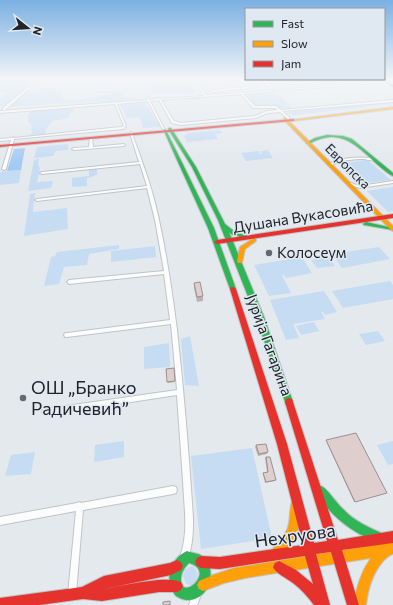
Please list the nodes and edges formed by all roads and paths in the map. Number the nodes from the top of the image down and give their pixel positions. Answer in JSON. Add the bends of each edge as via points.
{"nodes":[{"id":1,"x":49,"y":108,"type":"edge"},
{"id":2,"x":118,"y":108,"type":"edge"},
{"id":3,"x":154,"y":108,"type":"edge"},
{"id":4,"x":154,"y":108,"type":"edge"},
{"id":5,"x":165,"y":108,"type":"edge"},
{"id":6,"x":276,"y":108,"type":"edge"},
{"id":7,"x":350,"y":108,"type":"edge"},
{"id":8,"x":382,"y":108,"type":"edge"},
{"id":9,"x":0,"y":112,"type":"edge"},
{"id":10,"x":304,"y":117,"type":"junction"},
{"id":11,"x":287,"y":119,"type":"junction"},
{"id":12,"x":272,"y":121,"type":"junction"},
{"id":13,"x":191,"y":130,"type":"junction"},
{"id":14,"x":168,"y":132,"type":"junction"},
{"id":15,"x":131,"y":134,"type":"junction"},
{"id":16,"x":91,"y":138,"type":"junction"},
{"id":17,"x":0,"y":140,"type":"edge"},
{"id":18,"x":178,"y":140,"type":"junction"},
{"id":19,"x":307,"y":140,"type":"junction"},
{"id":20,"x":12,"y":142,"type":"junction"},
{"id":21,"x":124,"y":145,"type":"dead end"},
{"id":22,"x":0,"y":146,"type":"edge"},
{"id":23,"x":91,"y":148,"type":"junction"},
{"id":24,"x":74,"y":149,"type":"dead end"},
{"id":25,"x":366,"y":153,"type":"junction"},
{"id":26,"x":323,"y":158,"type":"junction"},
{"id":27,"x":375,"y":160,"type":"junction"},
{"id":28,"x":142,"y":163,"type":"junction"},
{"id":29,"x":330,"y":165,"type":"junction"},
{"id":30,"x":4,"y":169,"type":"dead end"},
{"id":31,"x":42,"y":173,"type":"dead end"},
{"id":32,"x":393,"y":175,"type":"edge"},
{"id":33,"x":348,"y":183,"type":"junction"},
{"id":34,"x":393,"y":184,"type":"edge"},
{"id":35,"x":149,"y":188,"type":"junction"},
{"id":36,"x":359,"y":194,"type":"junction"},
{"id":37,"x":37,"y":200,"type":"dead end"},
{"id":38,"x":370,"y":206,"type":"junction"},
{"id":39,"x":393,"y":216,"type":"edge"},
{"id":40,"x":384,"y":219,"type":"junction"},
{"id":41,"x":393,"y":220,"type":"edge"},
{"id":42,"x":222,"y":222,"type":"junction"},
{"id":43,"x":366,"y":222,"type":"junction"},
{"id":44,"x":393,"y":230,"type":"edge"},
{"id":45,"x":253,"y":239,"type":"junction"},
{"id":46,"x":231,"y":243,"type":"junction"},
{"id":47,"x":218,"y":244,"type":"junction"},
{"id":48,"x":240,"y":265,"type":"junction"},
{"id":49,"x":166,"y":272,"type":"junction"},
{"id":50,"x":69,"y":282,"type":"dead end"},
{"id":51,"x":173,"y":322,"type":"junction"},
{"id":52,"x":67,"y":335,"type":"dead end"},
{"id":53,"x":180,"y":392,"type":"junction"},
{"id":54,"x":45,"y":412,"type":"dead end"},
{"id":55,"x":316,"y":483,"type":"junction"},
{"id":56,"x":294,"y":487,"type":"junction"},
{"id":57,"x":173,"y":490,"type":"dead end"},
{"id":58,"x":80,"y":506,"type":"junction"},
{"id":59,"x":0,"y":523,"type":"edge"},
{"id":60,"x":393,"y":537,"type":"edge"},
{"id":61,"x":382,"y":538,"type":"junction"},
{"id":62,"x":189,"y":542,"type":"junction"},
{"id":63,"x":336,"y":546,"type":"junction"},
{"id":64,"x":310,"y":548,"type":"junction"},
{"id":65,"x":390,"y":549,"type":"edge"},
{"id":66,"x":276,"y":554,"type":"junction"},
{"id":67,"x":184,"y":558,"type":"junction"},
{"id":68,"x":339,"y":559,"type":"junction"},
{"id":69,"x":198,"y":560,"type":"junction"},
{"id":70,"x":314,"y":562,"type":"junction"},
{"id":71,"x":177,"y":566,"type":"junction"},
{"id":72,"x":279,"y":567,"type":"junction"},
{"id":73,"x":203,"y":585,"type":"junction"},
{"id":74,"x":177,"y":586,"type":"junction"},
{"id":75,"x":83,"y":592,"type":"junction"},
{"id":76,"x":197,"y":593,"type":"junction"},
{"id":77,"x":72,"y":594,"type":"junction"},
{"id":78,"x":186,"y":595,"type":"junction"},
{"id":79,"x":0,"y":604,"type":"edge"},
{"id":80,"x":192,"y":605,"type":"edge"},
{"id":81,"x":323,"y":605,"type":"edge"},
{"id":82,"x":353,"y":605,"type":"edge"},
{"id":83,"x":360,"y":605,"type":"edge"}],
"edges":[{"from":1,"to":9,"type":"street"},
{"from":2,"to":20,"type":"street","via":[[125,125],[123,128]]},
{"from":3,"to":14,"type":"street","name":"Јурија Гагарина"},
{"from":4,"to":14,"type":"street","name":"Јурија Гагарина"},
{"from":5,"to":11,"type":"street","via":[[173,122],[179,124],[256,117],[264,113]]},
{"from":6,"to":11,"type":"street"},
{"from":7,"to":11,"type":"street"},
{"from":8,"to":10,"type":"main road"},
{"from":10,"to":11,"type":"main road","via":[[290,116]]},
{"from":10,"to":11,"type":"main road","via":[[296,122]]},
{"from":11,"to":12,"type":"main road","via":[[278,117]]},
{"from":11,"to":12,"type":"main road","via":[[282,123]]},
{"from":11,"to":19,"type":"main road","name":"Европска"},
{"from":12,"to":13,"type":"main road"},
{"from":12,"to":14,"type":"main road"},
{"from":13,"to":14,"type":"main road"},
{"from":13,"to":18,"type":"main road","via":[[180,133]]},
{"from":14,"to":15,"type":"main road"},
{"from":14,"to":15,"type":"main road"},
{"from":14,"to":18,"type":"main road","name":"Јурија Гагарина"},
{"from":14,"to":47,"type":"main road","name":"Јурија Гагарина"},
{"from":15,"to":16,"type":"main road"},
{"from":15,"to":28,"type":"street"},
{"from":16,"to":20,"type":"main road"},
{"from":16,"to":23,"type":"street"},
{"from":17,"to":20,"type":"street"},
{"from":18,"to":42,"type":"main road","name":"Јурија Гагарина"},
{"from":19,"to":25,"type":"main road","via":[[336,136],[348,138]]},
{"from":19,"to":26,"type":"main road","name":"Европска"},
{"from":20,"to":22,"type":"main road"},
{"from":20,"to":30,"type":"street"},
{"from":21,"to":23,"type":"street"},
{"from":23,"to":24,"type":"street"},
{"from":25,"to":26,"type":"street","via":[[364,156],[335,160]]},
{"from":25,"to":27,"type":"main road"},
{"from":26,"to":29,"type":"main road","name":"Европска"},
{"from":27,"to":29,"type":"street","via":[[365,158],[333,162]]},
{"from":27,"to":32,"type":"main road"},
{"from":28,"to":31,"type":"street"},
{"from":28,"to":35,"type":"street"},
{"from":29,"to":33,"type":"main road","name":"Европска"},
{"from":33,"to":34,"type":"street","via":[[360,187]]},
{"from":33,"to":36,"type":"main road","name":"Европска"},
{"from":34,"to":36,"type":"street","via":[[363,189]]},
{"from":35,"to":37,"type":"street"},
{"from":35,"to":49,"type":"street"},
{"from":36,"to":38,"type":"main road","name":"Европска"},
{"from":38,"to":40,"type":"main road","name":"Европска"},
{"from":38,"to":43,"type":"main road","via":[[373,216]]},
{"from":39,"to":40,"type":"main road","name":"Душана Вукасовића"},
{"from":40,"to":41,"type":"main road","name":"Душана Вукасовића"},
{"from":40,"to":43,"type":"main road","name":"Душана Вукасовића"},
{"from":40,"to":44,"type":"main road","name":"Европска"},
{"from":42,"to":45,"type":"main road","via":[[233,233]]},
{"from":42,"to":46,"type":"main road","name":"Јурија Гагарина"},
{"from":43,"to":44,"type":"main road"},
{"from":43,"to":45,"type":"main road","name":"Душана Вукасовића"},
{"from":45,"to":46,"type":"main road","name":"Душана Вукасовића"},
{"from":45,"to":48,"type":"main road","via":[[242,248]]},
{"from":46,"to":47,"type":"main road","name":"Душана Вукасовића"},
{"from":46,"to":48,"type":"main road","name":"Јурија Гагарина"},
{"from":47,"to":56,"type":"main road","name":"Јурија Гагарина","via":[[236,294]]},
{"from":48,"to":55,"type":"main road","name":"Јурија Гагарина","via":[[272,350]]},
{"from":49,"to":50,"type":"street"},
{"from":49,"to":51,"type":"street"},
{"from":51,"to":52,"type":"street"},
{"from":51,"to":53,"type":"street"},
{"from":53,"to":54,"type":"street"},
{"from":53,"to":62,"type":"street"},
{"from":55,"to":61,"type":"main road","via":[[344,521]]},
{"from":55,"to":63,"type":"main road","name":"Јурија Гагарина"},
{"from":56,"to":64,"type":"main road","name":"Јурија Гагарина"},
{"from":56,"to":66,"type":"main road","via":[[295,528],[289,540]]},
{"from":57,"to":58,"type":"street"},
{"from":58,"to":59,"type":"street"},
{"from":58,"to":77,"type":"street"},
{"from":60,"to":61,"type":"main road","name":"Нехруова"},
{"from":61,"to":63,"type":"main road","name":"Нехруова"},
{"from":62,"to":67,"type":"street"},
{"from":62,"to":69,"type":"street"},
{"from":63,"to":64,"type":"main road","name":"Нехруова"},
{"from":63,"to":68,"type":"main road","name":"Јурија Гагарина"},
{"from":64,"to":66,"type":"main road","name":"Нехруова"},
{"from":64,"to":70,"type":"main road","name":"Јурија Гагарина"},
{"from":65,"to":68,"type":"main road","name":"Нехруова"},
{"from":65,"to":83,"type":"main road","via":[[370,566],[364,577]]},
{"from":66,"to":69,"type":"main road","name":"Нехруова","via":[[220,563]]},
{"from":67,"to":69,"type":"main road","via":[[190,556]]},
{"from":67,"to":71,"type":"main road"},
{"from":68,"to":70,"type":"main road","name":"Нехруова"},
{"from":68,"to":82,"type":"main road","name":"Јурија Гагарина"},
{"from":69,"to":73,"type":"main road","via":[[205,572]]},
{"from":70,"to":72,"type":"main road","name":"Нехруова"},
{"from":70,"to":81,"type":"main road","name":"Јурија Гагарина"},
{"from":71,"to":74,"type":"main road"},
{"from":71,"to":75,"type":"main road","via":[[104,582]]},
{"from":72,"to":73,"type":"main road","name":"Нехруова","via":[[215,579]]},
{"from":72,"to":81,"type":"main road","via":[[302,580]]},
{"from":73,"to":76,"type":"main road"},
{"from":74,"to":75,"type":"main road","via":[[159,586],[102,595]]},
{"from":74,"to":78,"type":"main road"},
{"from":75,"to":77,"type":"main road"},
{"from":76,"to":78,"type":"main road","via":[[192,596]]},
{"from":76,"to":80,"type":"street"},
{"from":77,"to":79,"type":"main road"},
{"from":78,"to":80,"type":"street"}]}
